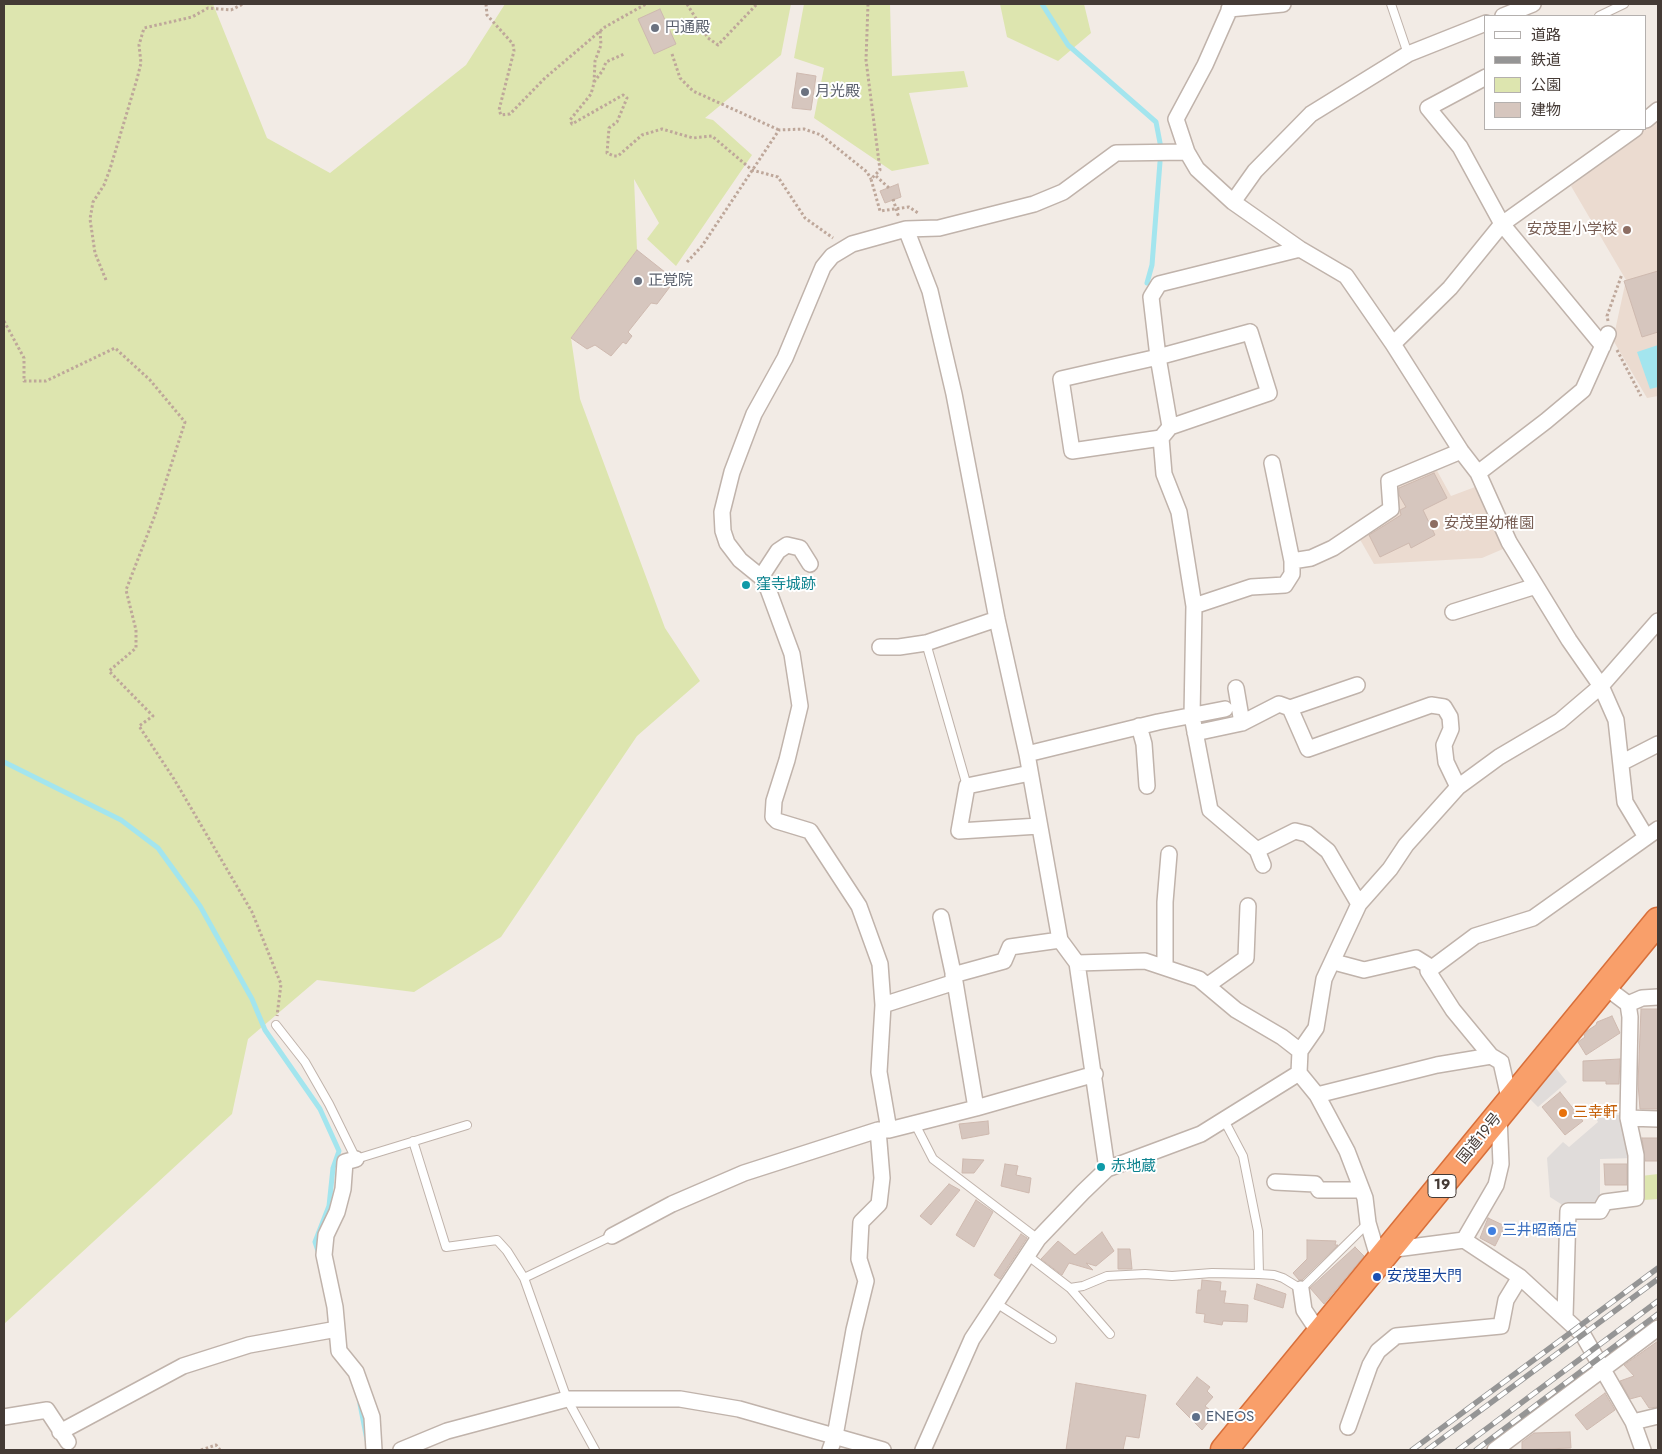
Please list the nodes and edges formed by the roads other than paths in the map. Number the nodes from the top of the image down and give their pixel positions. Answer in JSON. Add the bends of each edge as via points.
{"nodes":[{"id":1,"x":1283,"y":4,"type":"edge"},
{"id":2,"x":1391,"y":4,"type":"edge"},
{"id":3,"x":1533,"y":4,"type":"edge"},
{"id":4,"x":1624,"y":4,"type":"edge"},
{"id":5,"x":1230,"y":7,"type":"edge"},
{"id":6,"x":1506,"y":15,"type":"edge"},
{"id":7,"x":1601,"y":15,"type":"edge"},
{"id":8,"x":1484,"y":24,"type":"edge"},
{"id":9,"x":1408,"y":54,"type":"junction"},
{"id":10,"x":1484,"y":78,"type":"edge"},
{"id":11,"x":1658,"y":110,"type":"edge"},
{"id":12,"x":1647,"y":119,"type":"edge"},
{"id":13,"x":1626,"y":132,"type":"edge"},
{"id":14,"x":1187,"y":152,"type":"junction"},
{"id":15,"x":1233,"y":202,"type":"junction"},
{"id":16,"x":1502,"y":224,"type":"junction"},
{"id":17,"x":906,"y":229,"type":"junction"},
{"id":18,"x":1300,"y":249,"type":"junction"},
{"id":19,"x":1393,"y":344,"type":"junction"},
{"id":20,"x":1158,"y":358,"type":"junction"},
{"id":21,"x":1165,"y":432,"type":"junction"},
{"id":22,"x":1461,"y":451,"type":"junction"},
{"id":23,"x":1272,"y":463,"type":"dead end"},
{"id":24,"x":1478,"y":473,"type":"junction"},
{"id":25,"x":1292,"y":562,"type":"junction"},
{"id":26,"x":810,"y":564,"type":"dead end"},
{"id":27,"x":761,"y":577,"type":"junction"},
{"id":28,"x":1536,"y":586,"type":"junction"},
{"id":29,"x":1194,"y":606,"type":"junction"},
{"id":30,"x":1452,"y":612,"type":"dead end"},
{"id":31,"x":997,"y":619,"type":"junction"},
{"id":32,"x":1658,"y":621,"type":"edge"},
{"id":33,"x":926,"y":643,"type":"junction"},
{"id":34,"x":880,"y":647,"type":"dead end"},
{"id":35,"x":1357,"y":685,"type":"dead end"},
{"id":36,"x":1601,"y":686,"type":"junction"},
{"id":37,"x":1236,"y":688,"type":"dead end"},
{"id":38,"x":1290,"y":708,"type":"junction"},
{"id":39,"x":1225,"y":709,"type":"dead end"},
{"id":40,"x":1192,"y":716,"type":"junction"},
{"id":41,"x":1242,"y":723,"type":"junction"},
{"id":42,"x":1139,"y":726,"type":"junction"},
{"id":43,"x":1195,"y":733,"type":"junction"},
{"id":44,"x":1658,"y":744,"type":"edge"},
{"id":45,"x":1028,"y":754,"type":"junction"},
{"id":46,"x":1621,"y":762,"type":"junction"},
{"id":47,"x":1030,"y":773,"type":"junction"},
{"id":48,"x":967,"y":786,"type":"junction"},
{"id":49,"x":1147,"y":786,"type":"dead end"},
{"id":50,"x":1458,"y":787,"type":"junction"},
{"id":51,"x":1039,"y":826,"type":"junction"},
{"id":52,"x":1652,"y":833,"type":"edge"},
{"id":53,"x":1257,"y":850,"type":"junction"},
{"id":54,"x":1169,"y":854,"type":"dead end"},
{"id":55,"x":1263,"y":865,"type":"dead end"},
{"id":56,"x":1359,"y":904,"type":"junction"},
{"id":57,"x":1248,"y":906,"type":"dead end"},
{"id":58,"x":941,"y":917,"type":"dead end"},
{"id":59,"x":1658,"y":920,"type":"edge"},
{"id":60,"x":1060,"y":940,"type":"junction"},
{"id":61,"x":1334,"y":962,"type":"junction"},
{"id":62,"x":1077,"y":963,"type":"junction"},
{"id":63,"x":1165,"y":967,"type":"junction"},
{"id":64,"x":1432,"y":968,"type":"junction"},
{"id":65,"x":954,"y":978,"type":"junction"},
{"id":66,"x":1208,"y":986,"type":"junction"},
{"id":67,"x":1604,"y":986,"type":"junction"},
{"id":68,"x":1658,"y":997,"type":"edge"},
{"id":69,"x":1628,"y":1004,"type":"junction"},
{"id":70,"x":883,"y":1005,"type":"junction"},
{"id":71,"x":276,"y":1025,"type":"road end"},
{"id":72,"x":1300,"y":1051,"type":"junction"},
{"id":73,"x":1491,"y":1056,"type":"junction"},
{"id":74,"x":1299,"y":1073,"type":"junction"},
{"id":75,"x":1095,"y":1074,"type":"junction"},
{"id":76,"x":1317,"y":1095,"type":"junction"},
{"id":77,"x":976,"y":1108,"type":"junction"},
{"id":78,"x":1505,"y":1109,"type":"junction"},
{"id":79,"x":1628,"y":1118,"type":"junction"},
{"id":80,"x":1658,"y":1119,"type":"edge"},
{"id":81,"x":1224,"y":1120,"type":"junction"},
{"id":82,"x":914,"y":1122,"type":"junction"},
{"id":83,"x":467,"y":1125,"type":"dead end"},
{"id":84,"x":884,"y":1130,"type":"junction"},
{"id":85,"x":413,"y":1141,"type":"junction"},
{"id":86,"x":356,"y":1159,"type":"junction"},
{"id":87,"x":1107,"y":1169,"type":"junction"},
{"id":88,"x":1275,"y":1182,"type":"dead end"},
{"id":89,"x":1362,"y":1190,"type":"junction"},
{"id":90,"x":1368,"y":1223,"type":"junction"},
{"id":91,"x":612,"y":1236,"type":"joint"},
{"id":92,"x":1038,"y":1238,"type":"junction"},
{"id":93,"x":1464,"y":1240,"type":"junction"},
{"id":94,"x":1388,"y":1250,"type":"junction"},
{"id":95,"x":1027,"y":1255,"type":"junction"},
{"id":96,"x":1258,"y":1274,"type":"junction"},
{"id":97,"x":1520,"y":1277,"type":"junction"},
{"id":98,"x":524,"y":1278,"type":"junction"},
{"id":99,"x":1070,"y":1288,"type":"junction"},
{"id":100,"x":1301,"y":1290,"type":"junction"},
{"id":101,"x":996,"y":1303,"type":"junction"},
{"id":102,"x":1565,"y":1317,"type":"junction"},
{"id":103,"x":1658,"y":1328,"type":"edge"},
{"id":104,"x":337,"y":1329,"type":"junction"},
{"id":105,"x":1110,"y":1334,"type":"dead end"},
{"id":106,"x":1320,"y":1334,"type":"junction"},
{"id":107,"x":1052,"y":1339,"type":"dead end"},
{"id":108,"x":1604,"y":1371,"type":"junction"},
{"id":109,"x":567,"y":1400,"type":"junction"},
{"id":110,"x":1658,"y":1416,"type":"edge"},
{"id":111,"x":4,"y":1417,"type":"edge"},
{"id":112,"x":1633,"y":1422,"type":"junction"},
{"id":113,"x":1348,"y":1427,"type":"dead end"},
{"id":114,"x":1235,"y":1442,"type":"edge"},
{"id":115,"x":832,"y":1443,"type":"edge"},
{"id":116,"x":1510,"y":1445,"type":"edge"},
{"id":117,"x":374,"y":1450,"type":"edge"},
{"id":118,"x":401,"y":1450,"type":"edge"},
{"id":119,"x":595,"y":1450,"type":"edge"},
{"id":120,"x":883,"y":1450,"type":"edge"},
{"id":121,"x":923,"y":1450,"type":"edge"},
{"id":122,"x":1495,"y":1450,"type":"edge"},
{"id":123,"x":1643,"y":1450,"type":"edge"}],
"edges":[{"from":1,"to":5,"type":"street"},
{"from":2,"to":9,"type":"lane"},
{"from":3,"to":6,"type":"street"},
{"from":4,"to":7,"type":"lane"},
{"from":5,"to":14,"type":"street","via":[[1205,65],[1176,119]]},
{"from":8,"to":9,"type":"street"},
{"from":9,"to":15,"type":"street","via":[[1311,114],[1255,171]]},
{"from":10,"to":16,"type":"street","via":[[1428,108],[1460,147]]},
{"from":11,"to":12,"type":"street"},
{"from":13,"to":16,"type":"street"},
{"from":14,"to":15,"type":"street","via":[[1197,170]]},
{"from":14,"to":17,"type":"street","via":[[1116,153],[1063,192],[1034,204],[939,228]]},
{"from":15,"to":18,"type":"street"},
{"from":16,"to":19,"type":"street","via":[[1450,288]]},
{"from":16,"to":24,"type":"street","via":[[1606,340],[1584,390]]},
{"from":17,"to":27,"type":"street","via":[[852,244],[832,256],[823,267],[785,358],[754,414],[722,512],[727,543],[740,560]]},
{"from":17,"to":31,"type":"street","via":[[930,290],[939,328]]},
{"from":18,"to":19,"type":"street","via":[[1346,276]]},
{"from":18,"to":20,"type":"street","via":[[1159,284],[1151,297]]},
{"from":19,"to":22,"type":"street"},
{"from":20,"to":21,"type":"street"},
{"from":20,"to":21,"type":"street","via":[[1061,379],[1072,452]]},
{"from":20,"to":21,"type":"street","via":[[1250,332],[1269,393]]},
{"from":21,"to":29,"type":"street","via":[[1164,474],[1179,512]]},
{"from":22,"to":24,"type":"street"},
{"from":22,"to":25,"type":"street","via":[[1390,481],[1390,509],[1333,548]]},
{"from":23,"to":25,"type":"street"},
{"from":24,"to":28,"type":"street","via":[[1509,542]]},
{"from":25,"to":29,"type":"street","via":[[1292,574],[1285,584],[1251,587]]},
{"from":26,"to":27,"type":"street","via":[[800,548],[787,545],[778,551]]},
{"from":27,"to":70,"type":"street","via":[[792,654],[800,706],[774,801],[773,817],[810,831],[860,906],[880,964]]},
{"from":28,"to":30,"type":"street"},
{"from":28,"to":36,"type":"street"},
{"from":29,"to":40,"type":"street"},
{"from":31,"to":33,"type":"street"},
{"from":31,"to":45,"type":"street"},
{"from":32,"to":36,"type":"street"},
{"from":33,"to":34,"type":"street"},
{"from":33,"to":48,"type":"lane"},
{"from":35,"to":38,"type":"street"},
{"from":36,"to":46,"type":"street","via":[[1616,720]]},
{"from":36,"to":50,"type":"street","via":[[1560,720]]},
{"from":37,"to":41,"type":"street"},
{"from":38,"to":41,"type":"street","via":[[1279,704]]},
{"from":38,"to":50,"type":"street","via":[[1308,749],[1431,705],[1444,707],[1450,717],[1451,729],[1444,745],[1446,762]]},
{"from":39,"to":40,"type":"street"},
{"from":40,"to":42,"type":"street"},
{"from":40,"to":43,"type":"street"},
{"from":41,"to":43,"type":"street"},
{"from":42,"to":45,"type":"street"},
{"from":42,"to":49,"type":"street","via":[[1144,744]]},
{"from":43,"to":53,"type":"street","via":[[1210,810]]},
{"from":44,"to":46,"type":"street"},
{"from":45,"to":47,"type":"street"},
{"from":46,"to":52,"type":"street","via":[[1625,802]]},
{"from":47,"to":48,"type":"street"},
{"from":47,"to":51,"type":"street"},
{"from":48,"to":51,"type":"street","via":[[959,830]]},
{"from":50,"to":56,"type":"street"},
{"from":51,"to":60,"type":"street"},
{"from":52,"to":64,"type":"street","via":[[1533,918],[1475,936]]},
{"from":53,"to":55,"type":"street"},
{"from":53,"to":56,"type":"street","via":[[1295,831],[1307,834],[1328,851]]},
{"from":54,"to":63,"type":"street"},
{"from":56,"to":61,"type":"street"},
{"from":57,"to":66,"type":"street","via":[[1246,958]]},
{"from":58,"to":65,"type":"street"},
{"from":59,"to":67,"type":"highway","name":"国道19号","number":"19"},
{"from":60,"to":62,"type":"street"},
{"from":60,"to":65,"type":"street","via":[[1010,947],[1004,961]]},
{"from":61,"to":64,"type":"street","via":[[1364,970],[1416,958]]},
{"from":61,"to":72,"type":"street","via":[[1324,979],[1316,1028]]},
{"from":62,"to":63,"type":"street","via":[[1145,961]]},
{"from":62,"to":75,"type":"street"},
{"from":63,"to":66,"type":"street","via":[[1199,979]]},
{"from":64,"to":73,"type":"street","via":[[1428,971],[1453,1010]]},
{"from":65,"to":70,"type":"street"},
{"from":65,"to":77,"type":"street"},
{"from":66,"to":72,"type":"street","via":[[1236,1010]]},
{"from":67,"to":69,"type":"street"},
{"from":67,"to":78,"type":"highway","name":"国道19号","number":"19"},
{"from":68,"to":69,"type":"street","via":[[1642,998]]},
{"from":69,"to":79,"type":"street"},
{"from":70,"to":84,"type":"street","via":[[879,1072]]},
{"from":71,"to":86,"type":"lane","via":[[305,1062],[330,1104]]},
{"from":72,"to":74,"type":"street"},
{"from":73,"to":76,"type":"street","via":[[1438,1065]]},
{"from":73,"to":78,"type":"street","via":[[1501,1062]]},
{"from":74,"to":76,"type":"street"},
{"from":74,"to":81,"type":"street"},
{"from":75,"to":77,"type":"street"},
{"from":75,"to":87,"type":"street"},
{"from":76,"to":89,"type":"street","via":[[1347,1151]]},
{"from":77,"to":82,"type":"street"},
{"from":78,"to":93,"type":"street","via":[[1496,1185]]},
{"from":78,"to":94,"type":"highway","name":"国道19号","number":"19"},
{"from":79,"to":80,"type":"street"},
{"from":79,"to":102,"type":"street","via":[[1636,1155],[1636,1198],[1605,1202],[1600,1211],[1568,1212]]},
{"from":81,"to":87,"type":"street","via":[[1200,1134]]},
{"from":81,"to":96,"type":"lane","via":[[1243,1156],[1258,1231]]},
{"from":82,"to":84,"type":"street"},
{"from":82,"to":92,"type":"lane","via":[[933,1159]]},
{"from":83,"to":85,"type":"lane"},
{"from":84,"to":91,"type":"street","via":[[744,1173],[672,1204]]},
{"from":84,"to":115,"type":"street","via":[[879,1204],[861,1222],[859,1259],[866,1281]]},
{"from":85,"to":86,"type":"lane"},
{"from":85,"to":98,"type":"lane","via":[[446,1247],[498,1240]]},
{"from":86,"to":104,"type":"street","via":[[345,1162],[343,1189],[326,1235],[324,1255]]},
{"from":87,"to":92,"type":"street"},
{"from":88,"to":89,"type":"street","via":[[1315,1184],[1319,1190]]},
{"from":89,"to":90,"type":"street"},
{"from":90,"to":94,"type":"street","via":[[1376,1250]]},
{"from":90,"to":100,"type":"lane"},
{"from":91,"to":98,"type":"lane"},
{"from":92,"to":95,"type":"street"},
{"from":93,"to":94,"type":"street"},
{"from":93,"to":97,"type":"street"},
{"from":94,"to":106,"type":"highway","name":"国道19号","number":"19"},
{"from":95,"to":99,"type":"lane"},
{"from":95,"to":101,"type":"street"},
{"from":96,"to":99,"type":"lane","via":[[1107,1276]]},
{"from":96,"to":100,"type":"lane","via":[[1284,1278]]},
{"from":97,"to":102,"type":"street"},
{"from":97,"to":113,"type":"street","via":[[1506,1300],[1501,1326],[1396,1336],[1378,1351]]},
{"from":98,"to":109,"type":"lane"},
{"from":99,"to":105,"type":"lane"},
{"from":100,"to":106,"type":"street","via":[[1304,1310]]},
{"from":101,"to":107,"type":"lane"},
{"from":101,"to":121,"type":"street","via":[[972,1339]]},
{"from":102,"to":108,"type":"street","via":[[1583,1335]]},
{"from":103,"to":108,"type":"street"},
{"from":104,"to":111,"type":"street","via":[[249,1345],[183,1366],[64,1437],[47,1410]]},
{"from":104,"to":117,"type":"street","via":[[338,1351],[356,1372],[372,1417]]},
{"from":106,"to":114,"type":"highway","name":"国道19号","number":"19"},
{"from":108,"to":112,"type":"street"},
{"from":108,"to":116,"type":"street"},
{"from":109,"to":115,"type":"street","via":[[680,1399],[739,1409]]},
{"from":109,"to":118,"type":"street","via":[[447,1431]]},
{"from":109,"to":119,"type":"lane"},
{"from":110,"to":112,"type":"street"},
{"from":112,"to":123,"type":"street"},
{"from":115,"to":120,"type":"street"},
{"from":116,"to":122,"type":"street"}]}
